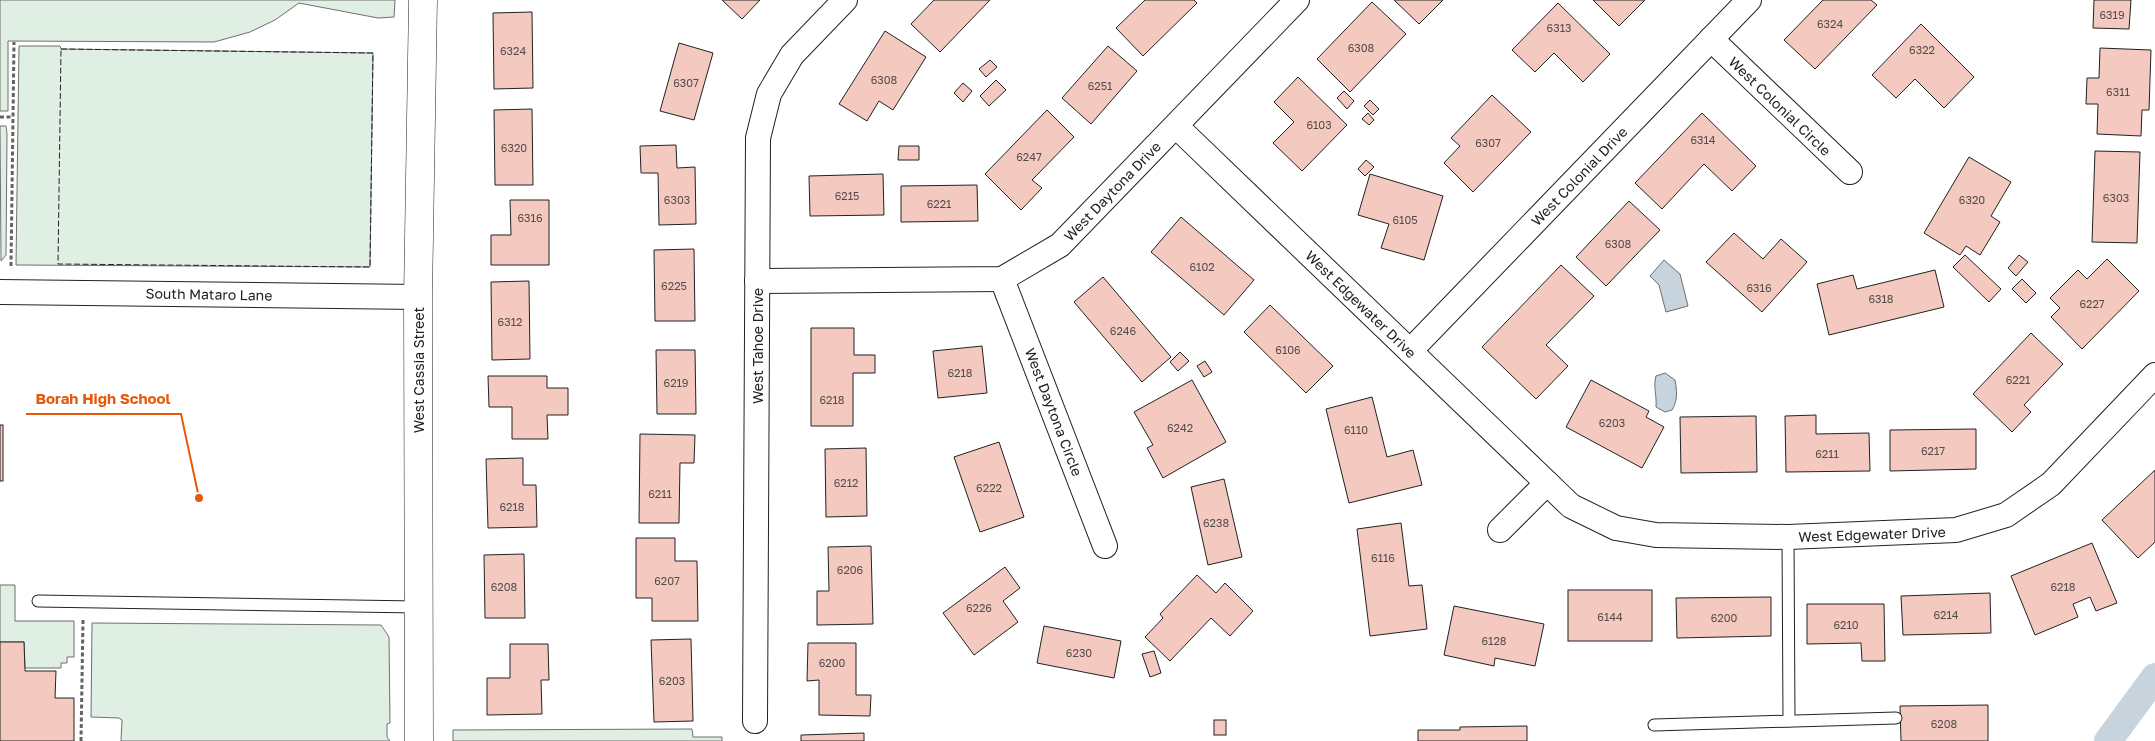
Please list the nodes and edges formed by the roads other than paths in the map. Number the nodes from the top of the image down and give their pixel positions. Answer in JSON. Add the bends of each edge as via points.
{"nodes":[{"id":1,"x":423,"y":0,"type":"edge"},
{"id":2,"x":845,"y":0,"type":"edge"},
{"id":3,"x":1297,"y":0,"type":"edge"},
{"id":4,"x":1749,"y":0,"type":"edge"},
{"id":5,"x":1711,"y":39,"type":"junction"},
{"id":6,"x":1176,"y":126,"type":"junction"},
{"id":7,"x":1850,"y":172,"type":"dead end"},
{"id":8,"x":1002,"y":279,"type":"junction"},
{"id":9,"x":757,"y":281,"type":"junction"},
{"id":10,"x":0,"y":292,"type":"edge"},
{"id":11,"x":418,"y":297,"type":"junction"},
{"id":12,"x":1410,"y":351,"type":"junction"},
{"id":13,"x":2155,"y":375,"type":"edge"},
{"id":14,"x":1547,"y":483,"type":"junction"},
{"id":15,"x":1500,"y":530,"type":"dead end"},
{"id":16,"x":1788,"y":537,"type":"junction"},
{"id":17,"x":1105,"y":546,"type":"dead end"},
{"id":18,"x":38,"y":602,"type":"dead end"},
{"id":19,"x":418,"y":607,"type":"junction"},
{"id":20,"x":1896,"y":718,"type":"dead end"},
{"id":21,"x":755,"y":721,"type":"dead end"},
{"id":22,"x":1789,"y":722,"type":"junction"},
{"id":23,"x":1654,"y":725,"type":"dead end"},
{"id":24,"x":419,"y":741,"type":"edge"}],
"edges":[{"from":1,"to":11,"type":"street","name":"West Cassia Street"},
{"from":2,"to":9,"type":"street","name":"West Tahoe Drive","via":[[792,55],[769,94],[758,138]]},
{"from":3,"to":6,"type":"street","name":"West Daytona Drive"},
{"from":4,"to":5,"type":"street","name":"West Colonial Drive"},
{"from":5,"to":7,"type":"street","name":"West Colonial Circle"},
{"from":5,"to":12,"type":"street","name":"West Colonial Drive"},
{"from":6,"to":8,"type":"street","name":"West Daytona Drive","via":[[1060,245]]},
{"from":6,"to":12,"type":"street","name":"West Edgewater Drive"},
{"from":8,"to":9,"type":"street","name":"West Daytona Drive"},
{"from":8,"to":17,"type":"street","name":"West Daytona Circle"},
{"from":9,"to":21,"type":"street","name":"West Tahoe Drive"},
{"from":10,"to":11,"type":"street","name":"South Mataro Lane"},
{"from":11,"to":19,"type":"street","name":"West Cassia Street"},
{"from":12,"to":14,"type":"street","name":"West Edgewater Drive"},
{"from":13,"to":16,"type":"street","name":"West Edgewater Drive","via":[[2051,484],[2006,516],[1956,530]]},
{"from":14,"to":15,"type":"street"},
{"from":14,"to":16,"type":"street","name":"West Edgewater Drive","via":[[1571,506],[1616,528],[1656,535]]},
{"from":16,"to":22,"type":"lane"},
{"from":18,"to":19,"type":"lane"},
{"from":19,"to":24,"type":"street","name":"West Cassia Street"},
{"from":20,"to":22,"type":"lane"},
{"from":22,"to":23,"type":"lane"}]}
